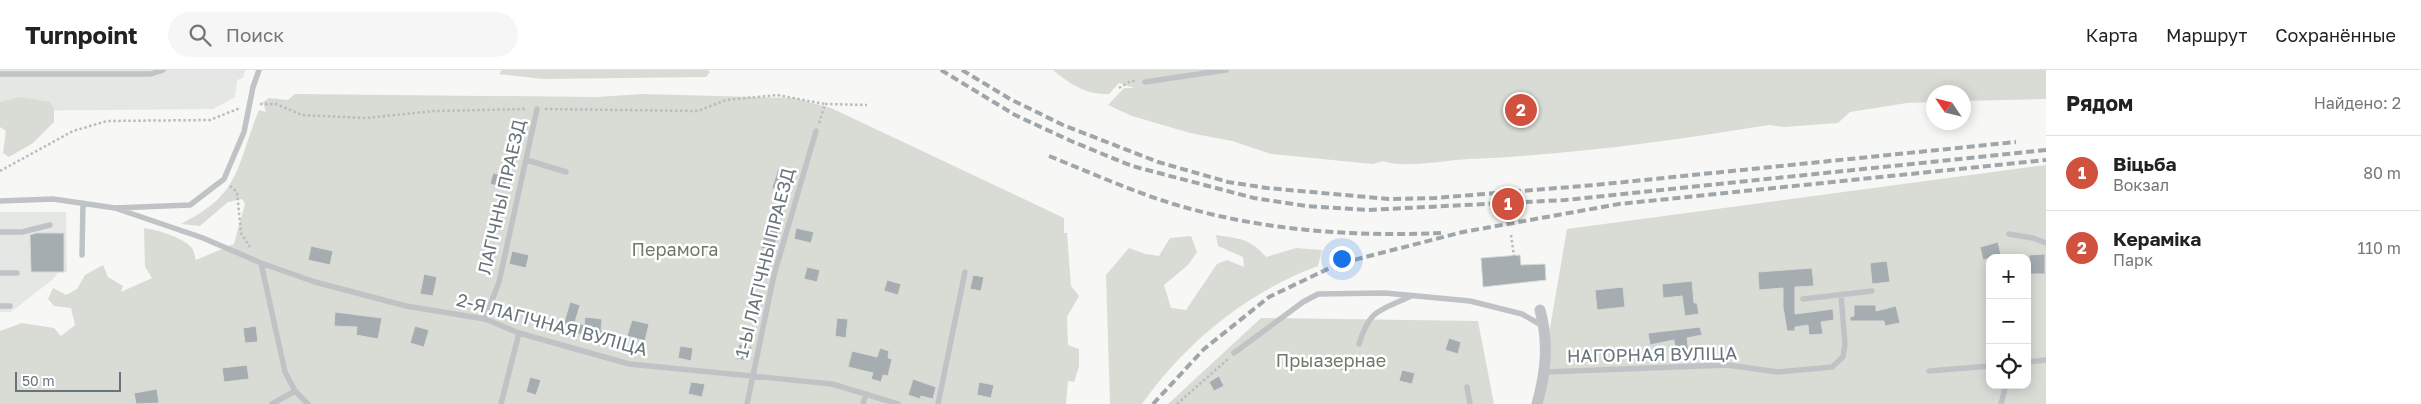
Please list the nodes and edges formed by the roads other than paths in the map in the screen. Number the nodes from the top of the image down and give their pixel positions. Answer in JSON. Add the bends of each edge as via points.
{"nodes":[{"id":1,"x":164,"y":70,"type":"edge"},
{"id":2,"x":259,"y":70,"type":"edge"},
{"id":3,"x":1226,"y":70,"type":"edge"},
{"id":4,"x":0,"y":74,"type":"edge"},
{"id":5,"x":1145,"y":82,"type":"road end"},
{"id":6,"x":537,"y":109,"type":"dead end"},
{"id":7,"x":816,"y":130,"type":"road end"},
{"id":8,"x":527,"y":160,"type":"junction"},
{"id":9,"x":566,"y":172,"type":"dead end"},
{"id":10,"x":0,"y":201,"type":"edge"},
{"id":11,"x":83,"y":203,"type":"junction"},
{"id":12,"x":115,"y":208,"type":"junction"},
{"id":13,"x":50,"y":225,"type":"dead end"},
{"id":14,"x":0,"y":232,"type":"edge"},
{"id":15,"x":2009,"y":234,"type":"dead end"},
{"id":16,"x":2046,"y":243,"type":"edge"},
{"id":17,"x":82,"y":254,"type":"dead end"},
{"id":18,"x":261,"y":263,"type":"junction"},
{"id":19,"x":965,"y":272,"type":"dead end"},
{"id":20,"x":0,"y":273,"type":"edge"},
{"id":21,"x":17,"y":273,"type":"dead end"},
{"id":22,"x":1872,"y":291,"type":"dead end"},
{"id":23,"x":1413,"y":295,"type":"junction"},
{"id":24,"x":1841,"y":295,"type":"junction"},
{"id":25,"x":1803,"y":299,"type":"dead end"},
{"id":26,"x":0,"y":306,"type":"edge"},
{"id":27,"x":10,"y":306,"type":"dead end"},
{"id":28,"x":1540,"y":310,"type":"dead end"},
{"id":29,"x":485,"y":319,"type":"junction"},
{"id":30,"x":1545,"y":327,"type":"junction"},
{"id":31,"x":519,"y":333,"type":"junction"},
{"id":32,"x":1359,"y":344,"type":"dead end"},
{"id":33,"x":1234,"y":353,"type":"road end"},
{"id":34,"x":2046,"y":360,"type":"edge"},
{"id":35,"x":2031,"y":362,"type":"edge"},
{"id":36,"x":1986,"y":366,"type":"edge"},
{"id":37,"x":1929,"y":371,"type":"dead end"},
{"id":38,"x":1546,"y":372,"type":"junction"},
{"id":39,"x":752,"y":378,"type":"junction"},
{"id":40,"x":1467,"y":387,"type":"dead end"},
{"id":41,"x":2005,"y":389,"type":"edge"},
{"id":42,"x":294,"y":392,"type":"junction"},
{"id":43,"x":866,"y":394,"type":"junction"},
{"id":44,"x":272,"y":404,"type":"edge"},
{"id":45,"x":308,"y":404,"type":"edge"},
{"id":46,"x":502,"y":404,"type":"edge"},
{"id":47,"x":747,"y":404,"type":"edge"},
{"id":48,"x":863,"y":404,"type":"edge"},
{"id":49,"x":898,"y":404,"type":"edge"},
{"id":50,"x":938,"y":404,"type":"edge"},
{"id":51,"x":1470,"y":404,"type":"edge"},
{"id":52,"x":1537,"y":404,"type":"edge"},
{"id":53,"x":2001,"y":404,"type":"edge"}],
"edges":[{"from":1,"to":4,"type":"lane","via":[[151,74]]},
{"from":2,"to":12,"type":"lane","via":[[244,132],[224,179],[190,205]]},
{"from":3,"to":5,"type":"lane"},
{"from":6,"to":8,"type":"lane","name":"ЛАГІЧНЫ ПРАЕЗД"},
{"from":7,"to":39,"type":"lane","name":"1-Ы ЛАГІЧНЫ ПРАЕЗД","via":[[774,275]]},
{"from":8,"to":9,"type":"lane"},
{"from":8,"to":29,"type":"lane","name":"ЛАГІЧНЫ ПРАЕЗД","via":[[499,282]]},
{"from":10,"to":11,"type":"lane","via":[[53,199]]},
{"from":11,"to":12,"type":"lane"},
{"from":11,"to":17,"type":"lane"},
{"from":12,"to":18,"type":"lane","name":"2-Я ЛАГІЧНАЯ ВУЛІЦА","via":[[202,238]]},
{"from":13,"to":14,"type":"lane","via":[[22,232]]},
{"from":15,"to":16,"type":"lane"},
{"from":18,"to":29,"type":"lane","name":"2-Я ЛАГІЧНАЯ ВУЛІЦА","via":[[314,282],[406,306]]},
{"from":18,"to":42,"type":"lane","via":[[285,372]]},
{"from":19,"to":50,"type":"lane"},
{"from":20,"to":21,"type":"lane"},
{"from":22,"to":24,"type":"lane"},
{"from":23,"to":30,"type":"lane","via":[[1470,301],[1522,314]]},
{"from":23,"to":32,"type":"lane","via":[[1372,315],[1365,323]]},
{"from":23,"to":33,"type":"lane","via":[[1318,294]]},
{"from":24,"to":25,"type":"lane"},
{"from":24,"to":38,"type":"lane","name":"НАГОРНАЯ ВУЛІЦА","via":[[1845,344],[1843,357],[1832,367],[1778,372],[1727,365]]},
{"from":26,"to":27,"type":"lane"},
{"from":28,"to":30,"type":"street"},
{"from":29,"to":31,"type":"lane","name":"2-Я ЛАГІЧНАЯ ВУЛІЦА"},
{"from":30,"to":38,"type":"street"},
{"from":31,"to":39,"type":"lane","name":"2-Я ЛАГІЧНАЯ ВУЛІЦА","via":[[629,364]]},
{"from":31,"to":46,"type":"lane"},
{"from":34,"to":35,"type":"lane"},
{"from":36,"to":37,"type":"lane"},
{"from":38,"to":52,"type":"street"},
{"from":39,"to":43,"type":"lane","name":"2-Я ЛАГІЧНАЯ ВУЛІЦА","via":[[832,384]]},
{"from":39,"to":47,"type":"lane","name":"1-Ы ЛАГІЧНЫ ПРАЕЗД"},
{"from":40,"to":51,"type":"lane"},
{"from":41,"to":53,"type":"lane"},
{"from":42,"to":44,"type":"lane"},
{"from":42,"to":45,"type":"lane"},
{"from":43,"to":48,"type":"lane"},
{"from":43,"to":49,"type":"lane","name":"2-Я ЛАГІЧНАЯ ВУЛІЦА"}]}
